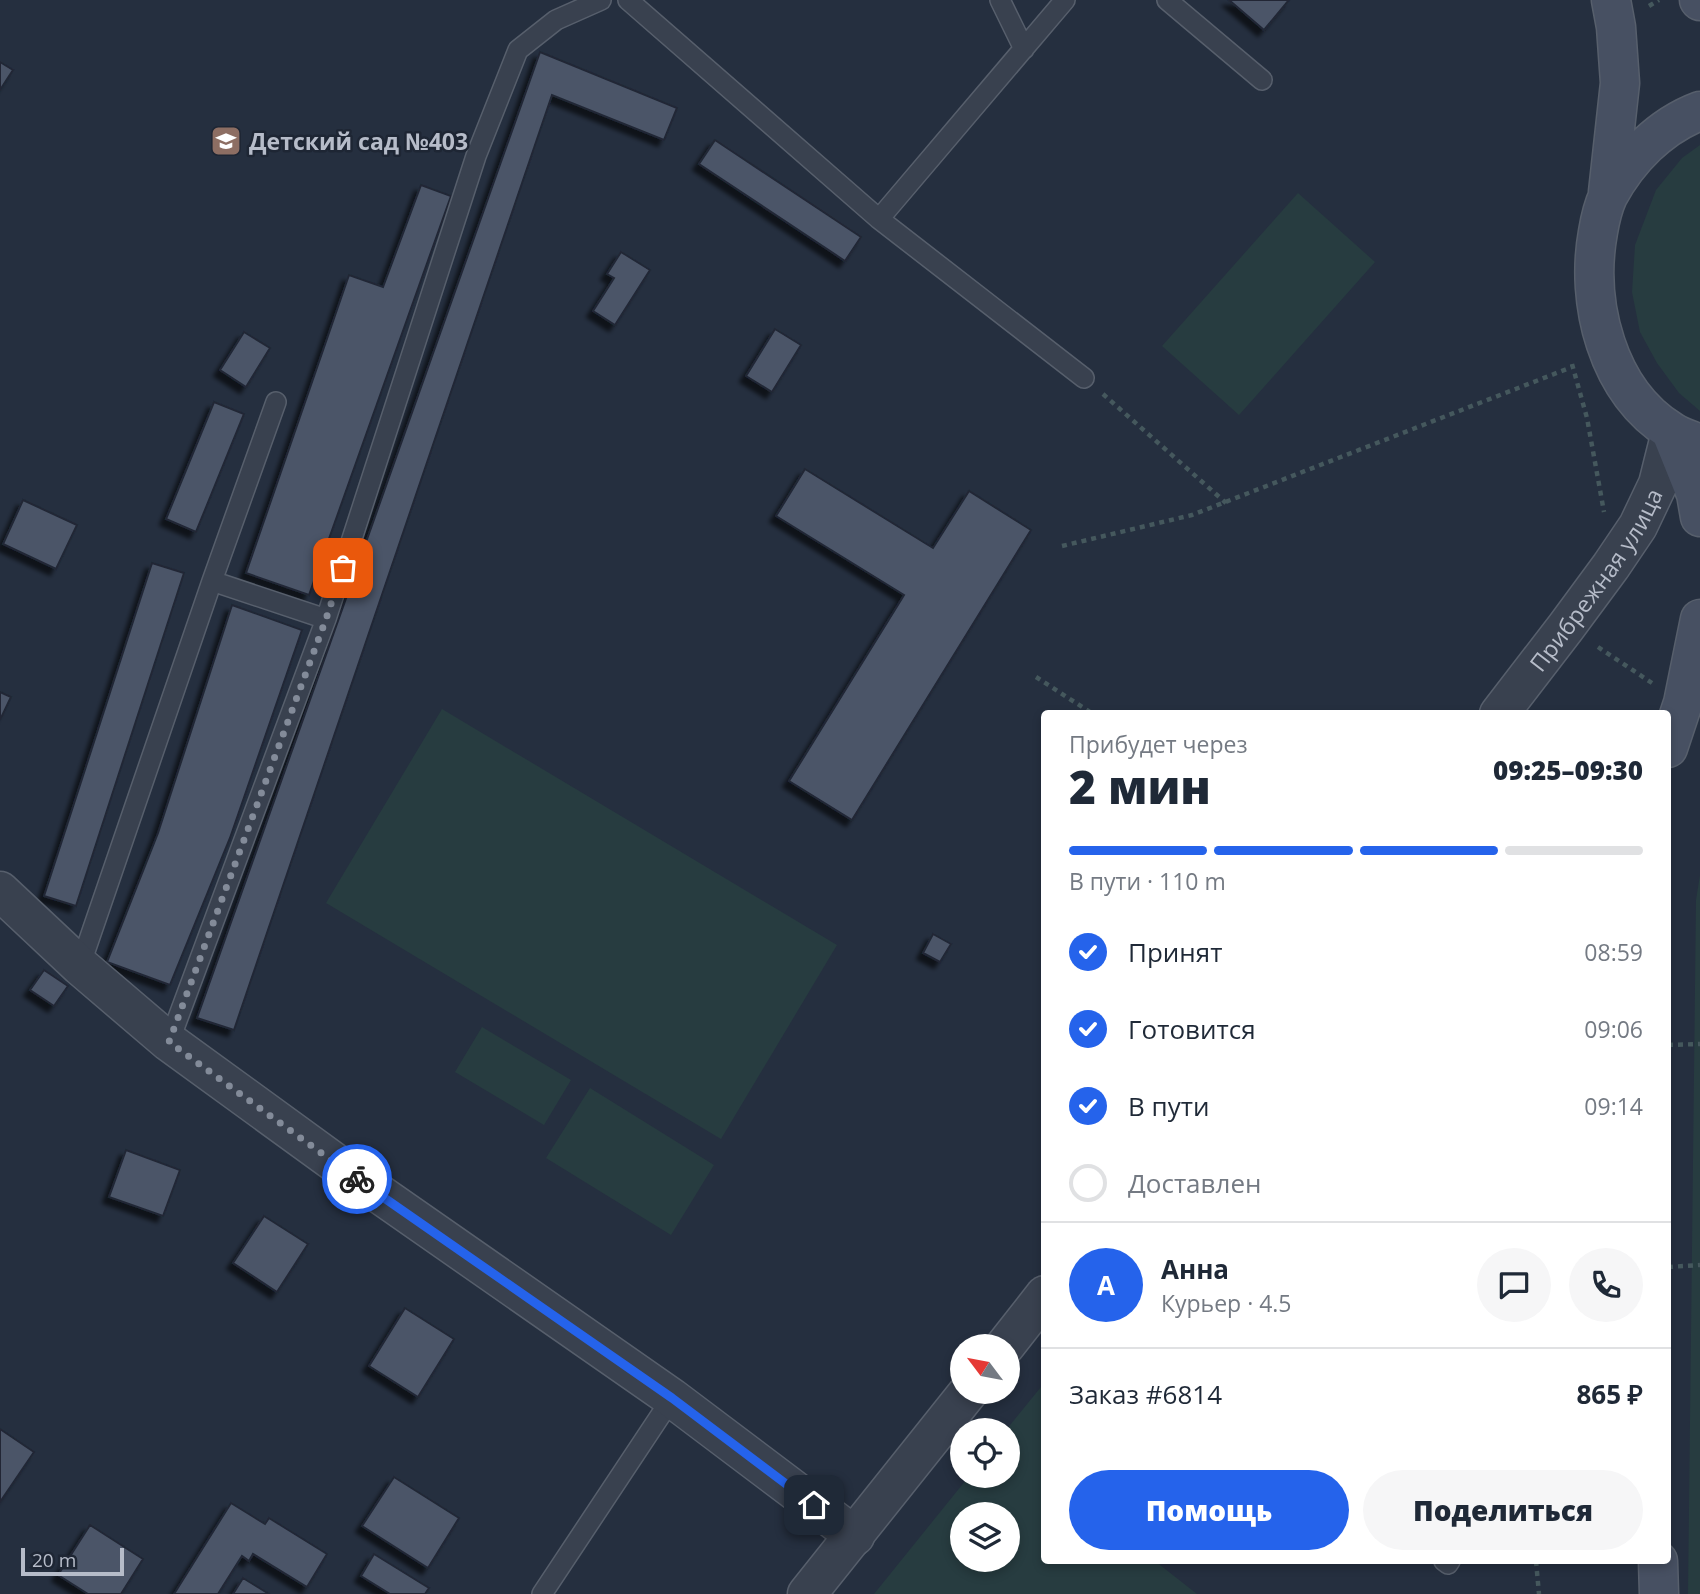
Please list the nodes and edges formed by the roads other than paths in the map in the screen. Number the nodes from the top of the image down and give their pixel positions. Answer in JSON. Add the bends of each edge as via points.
{"nodes":[{"id":1,"x":601,"y":0,"type":"edge"},
{"id":2,"x":628,"y":0,"type":"edge"},
{"id":3,"x":1000,"y":0,"type":"edge"},
{"id":4,"x":1065,"y":0,"type":"edge"},
{"id":5,"x":1167,"y":0,"type":"edge"},
{"id":6,"x":1611,"y":0,"type":"edge"},
{"id":7,"x":1024,"y":48,"type":"junction"},
{"id":8,"x":1262,"y":80,"type":"dead end"},
{"id":9,"x":1700,"y":111,"type":"edge"},
{"id":10,"x":1607,"y":198,"type":"junction"},
{"id":11,"x":879,"y":219,"type":"junction"},
{"id":12,"x":1084,"y":378,"type":"road end"},
{"id":13,"x":276,"y":402,"type":"dead end"},
{"id":14,"x":1686,"y":438,"type":"edge"},
{"id":15,"x":1700,"y":517,"type":"edge"},
{"id":16,"x":212,"y":580,"type":"junction"},
{"id":17,"x":326,"y":619,"type":"junction"},
{"id":18,"x":1700,"y":619,"type":"edge"},
{"id":19,"x":1692,"y":691,"type":"edge"},
{"id":20,"x":1502,"y":710,"type":"edge"},
{"id":21,"x":1671,"y":741,"type":"edge"},
{"id":22,"x":0,"y":891,"type":"edge"},
{"id":23,"x":80,"y":966,"type":"junction"},
{"id":24,"x":169,"y":1042,"type":"junction"},
{"id":25,"x":1041,"y":1300,"type":"edge"},
{"id":26,"x":1014,"y":1334,"type":"edge"},
{"id":27,"x":672,"y":1398,"type":"junction"},
{"id":28,"x":959,"y":1404,"type":"edge"},
{"id":29,"x":855,"y":1536,"type":"junction"},
{"id":30,"x":1658,"y":1564,"type":"edge"},
{"id":31,"x":542,"y":1594,"type":"edge"},
{"id":32,"x":807,"y":1594,"type":"edge"},
{"id":33,"x":1659,"y":1594,"type":"edge"}],
"edges":[{"from":1,"to":17,"type":"lane","via":[[556,20],[518,50],[476,156]]},
{"from":2,"to":11,"type":"lane"},
{"from":3,"to":7,"type":"lane"},
{"from":4,"to":7,"type":"lane"},
{"from":5,"to":8,"type":"lane"},
{"from":6,"to":10,"type":"main road","via":[[1620,83]]},
{"from":7,"to":11,"type":"lane"},
{"from":9,"to":10,"type":"main road","via":[[1686,116],[1640,151]]},
{"from":10,"to":14,"type":"main road","via":[[1594,268],[1601,333],[1620,377],[1637,400],[1653,417]]},
{"from":11,"to":12,"type":"lane"},
{"from":13,"to":16,"type":"lane"},
{"from":14,"to":15,"type":"main road"},
{"from":14,"to":20,"type":"street","name":"Прибрежная улица","via":[[1638,526]]},
{"from":16,"to":17,"type":"lane"},
{"from":16,"to":23,"type":"lane"},
{"from":17,"to":24,"type":"lane"},
{"from":18,"to":19,"type":"main road"},
{"from":19,"to":21,"type":"main road"},
{"from":22,"to":23,"type":"street"},
{"from":23,"to":24,"type":"street"},
{"from":24,"to":27,"type":"street"},
{"from":25,"to":26,"type":"street"},
{"from":27,"to":29,"type":"street"},
{"from":27,"to":31,"type":"lane"},
{"from":28,"to":29,"type":"street"},
{"from":29,"to":32,"type":"street"},
{"from":30,"to":33,"type":"main road"}]}
